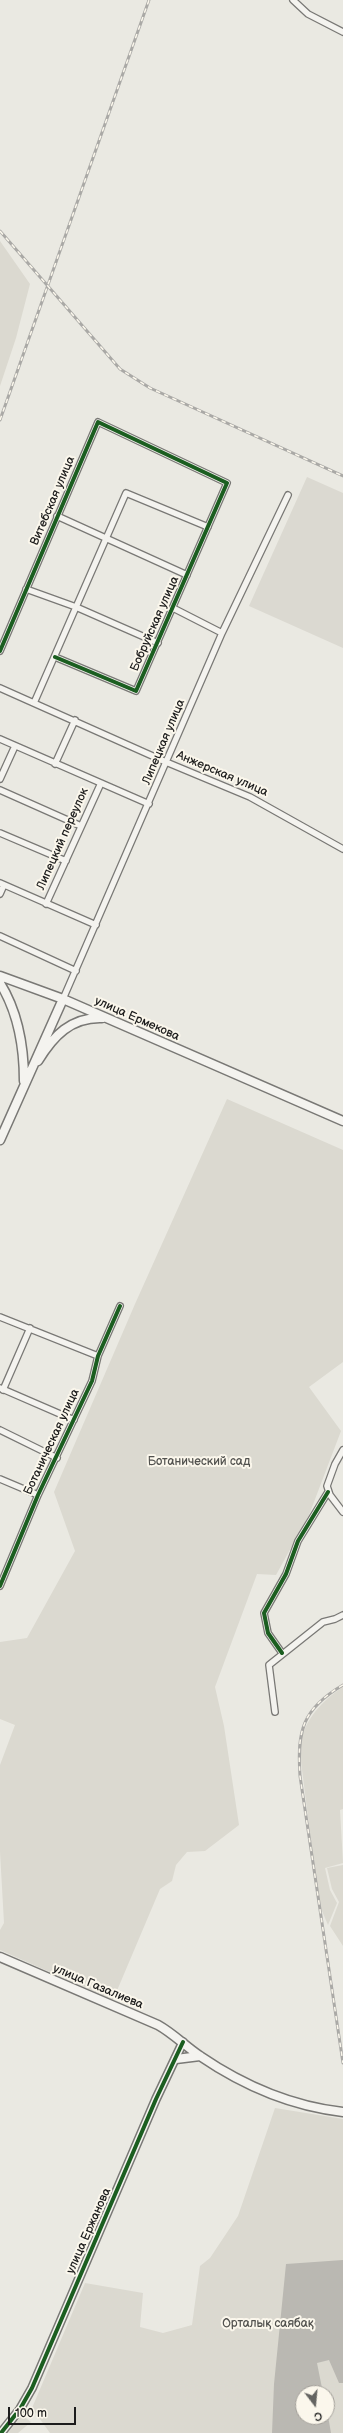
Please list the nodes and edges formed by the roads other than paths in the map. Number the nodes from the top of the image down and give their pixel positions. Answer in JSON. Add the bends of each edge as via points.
{"nodes":[{"id":1,"x":293,"y":0,"type":"edge"},
{"id":2,"x":343,"y":32,"type":"edge"},
{"id":3,"x":98,"y":422,"type":"joint"},
{"id":4,"x":288,"y":495,"type":"dead end"},
{"id":5,"x":57,"y":516,"type":"junction"},
{"id":6,"x":208,"y":527,"type":"junction"},
{"id":7,"x":106,"y":539,"type":"junction"},
{"id":8,"x":187,"y":575,"type":"junction"},
{"id":9,"x":26,"y":589,"type":"junction"},
{"id":10,"x":76,"y":607,"type":"junction"},
{"id":11,"x":173,"y":608,"type":"junction"},
{"id":12,"x":222,"y":633,"type":"junction"},
{"id":13,"x":158,"y":643,"type":"junction"},
{"id":14,"x":0,"y":651,"type":"edge"},
{"id":15,"x":55,"y":657,"type":"junction"},
{"id":16,"x":0,"y":688,"type":"edge"},
{"id":17,"x":34,"y":703,"type":"junction"},
{"id":18,"x":75,"y":720,"type":"junction"},
{"id":19,"x":0,"y":740,"type":"edge"},
{"id":20,"x":15,"y":746,"type":"junction"},
{"id":21,"x":166,"y":762,"type":"junction"},
{"id":22,"x":56,"y":764,"type":"junction"},
{"id":23,"x":0,"y":779,"type":"edge"},
{"id":24,"x":101,"y":783,"type":"junction"},
{"id":25,"x":0,"y":790,"type":"edge"},
{"id":26,"x":149,"y":804,"type":"junction"},
{"id":27,"x":81,"y":826,"type":"junction"},
{"id":28,"x":0,"y":833,"type":"edge"},
{"id":29,"x":343,"y":849,"type":"edge"},
{"id":30,"x":66,"y":861,"type":"junction"},
{"id":31,"x":2,"y":884,"type":"edge"},
{"id":32,"x":0,"y":894,"type":"edge"},
{"id":33,"x":46,"y":904,"type":"junction"},
{"id":34,"x":96,"y":925,"type":"junction"},
{"id":35,"x":0,"y":936,"type":"edge"},
{"id":36,"x":76,"y":971,"type":"junction"},
{"id":37,"x":0,"y":976,"type":"edge"},
{"id":38,"x":0,"y":983,"type":"edge"},
{"id":39,"x":63,"y":999,"type":"junction"},
{"id":40,"x":105,"y":1018,"type":"junction"},
{"id":41,"x":24,"y":1087,"type":"junction"},
{"id":42,"x":343,"y":1121,"type":"edge"},
{"id":43,"x":0,"y":1140,"type":"edge"},
{"id":44,"x":120,"y":1306,"type":"dead end"},
{"id":45,"x":0,"y":1316,"type":"edge"},
{"id":46,"x":30,"y":1328,"type":"junction"},
{"id":47,"x":98,"y":1356,"type":"junction"},
{"id":48,"x":1,"y":1389,"type":"edge"},
{"id":49,"x":74,"y":1420,"type":"junction"},
{"id":50,"x":0,"y":1430,"type":"edge"},
{"id":51,"x":343,"y":1450,"type":"edge"},
{"id":52,"x":56,"y":1458,"type":"junction"},
{"id":53,"x":0,"y":1479,"type":"edge"},
{"id":54,"x":328,"y":1492,"type":"junction"},
{"id":55,"x":38,"y":1495,"type":"junction"},
{"id":56,"x":343,"y":1512,"type":"edge"},
{"id":57,"x":0,"y":1586,"type":"edge"},
{"id":58,"x":343,"y":1614,"type":"edge"},
{"id":59,"x":282,"y":1654,"type":"junction"},
{"id":60,"x":275,"y":1712,"type":"dead end"},
{"id":61,"x":0,"y":1958,"type":"edge"},
{"id":62,"x":183,"y":2042,"type":"junction"},
{"id":63,"x":200,"y":2056,"type":"junction"},
{"id":64,"x":176,"y":2059,"type":"junction"},
{"id":65,"x":343,"y":2112,"type":"edge"},
{"id":66,"x":1,"y":2433,"type":"edge"}],
"edges":[{"from":1,"to":2,"type":"street","via":[[308,14]]},
{"from":3,"to":5,"type":"street","name":"Витебская улица"},
{"from":3,"to":6,"type":"street","name":"Бобруйская улица","via":[[227,483]]},
{"from":4,"to":12,"type":"street","name":"Липецкая улица"},
{"from":5,"to":7,"type":"street"},
{"from":5,"to":9,"type":"street","name":"Витебская улица"},
{"from":6,"to":7,"type":"street","via":[[128,492]]},
{"from":6,"to":8,"type":"street","name":"Бобруйская улица"},
{"from":7,"to":8,"type":"street"},
{"from":7,"to":10,"type":"street"},
{"from":8,"to":11,"type":"street","name":"Бобруйская улица"},
{"from":9,"to":10,"type":"street","name":"Бобруйская улица"},
{"from":9,"to":14,"type":"street","name":"Витебская улица"},
{"from":10,"to":13,"type":"street","name":"Бобруйская улица"},
{"from":10,"to":15,"type":"street"},
{"from":11,"to":12,"type":"street"},
{"from":11,"to":13,"type":"street","name":"Бобруйская улица"},
{"from":12,"to":21,"type":"street","name":"Липецкая улица"},
{"from":13,"to":15,"type":"street","name":"Бобруйская улица","via":[[136,691]]},
{"from":15,"to":17,"type":"street"},
{"from":16,"to":17,"type":"street","name":"Анжерская улица"},
{"from":17,"to":18,"type":"street","name":"Анжерская улица"},
{"from":18,"to":21,"type":"street","name":"Анжерская улица"},
{"from":18,"to":22,"type":"street"},
{"from":19,"to":20,"type":"street"},
{"from":20,"to":22,"type":"street"},
{"from":20,"to":23,"type":"street"},
{"from":21,"to":26,"type":"street","name":"Липецкая улица"},
{"from":21,"to":29,"type":"street","name":"Анжерская улица","via":[[262,803]]},
{"from":22,"to":24,"type":"street"},
{"from":24,"to":26,"type":"street"},
{"from":24,"to":27,"type":"street","name":"Липецкий переулок"},
{"from":25,"to":27,"type":"street"},
{"from":26,"to":34,"type":"street","name":"Липецкая улица"},
{"from":27,"to":30,"type":"street","name":"Липецкий переулок"},
{"from":28,"to":30,"type":"street"},
{"from":30,"to":33,"type":"street","name":"Липецкий переулок"},
{"from":31,"to":32,"type":"street"},
{"from":31,"to":33,"type":"street"},
{"from":33,"to":34,"type":"street"},
{"from":34,"to":36,"type":"street","name":"Липецкая улица"},
{"from":35,"to":36,"type":"street"},
{"from":36,"to":39,"type":"street","name":"Липецкая улица"},
{"from":37,"to":39,"type":"main road","name":"улица Ермекова"},
{"from":38,"to":41,"type":"main road","via":[[12,1008],[23,1050]]},
{"from":39,"to":40,"type":"main road","name":"улица Ермекова"},
{"from":39,"to":41,"type":"main road"},
{"from":40,"to":41,"type":"main road","via":[[86,1018],[73,1023],[53,1039]]},
{"from":40,"to":42,"type":"main road","name":"улица Ермекова"},
{"from":41,"to":43,"type":"main road"},
{"from":44,"to":47,"type":"street","name":"Ботаническая улица"},
{"from":45,"to":46,"type":"street"},
{"from":46,"to":47,"type":"street"},
{"from":46,"to":48,"type":"street"},
{"from":47,"to":49,"type":"street","name":"Ботаническая улица","via":[[92,1381]]},
{"from":48,"to":49,"type":"street"},
{"from":49,"to":52,"type":"street","name":"Ботаническая улица"},
{"from":50,"to":52,"type":"street"},
{"from":51,"to":54,"type":"street","via":[[327,1480]]},
{"from":52,"to":55,"type":"street","name":"Ботаническая улица"},
{"from":53,"to":55,"type":"street"},
{"from":54,"to":56,"type":"street"},
{"from":54,"to":59,"type":"street","via":[[298,1540],[286,1574],[264,1613],[268,1634]]},
{"from":55,"to":57,"type":"street","name":"Ботаническая улица"},
{"from":58,"to":59,"type":"street","via":[[323,1622]]},
{"from":59,"to":60,"type":"street","via":[[268,1669]]},
{"from":61,"to":62,"type":"main road","name":"улица Газалиева","via":[[158,2025]]},
{"from":62,"to":63,"type":"main road","name":"улица Газалиева"},
{"from":62,"to":64,"type":"street","name":"улица Ержанова"},
{"from":63,"to":64,"type":"main road"},
{"from":63,"to":65,"type":"main road","name":"улица Газалиева","via":[[240,2080],[284,2100],[312,2108]]},
{"from":64,"to":66,"type":"street","name":"улица Ержанова","via":[[156,2099],[32,2388],[9,2425]]}]}
